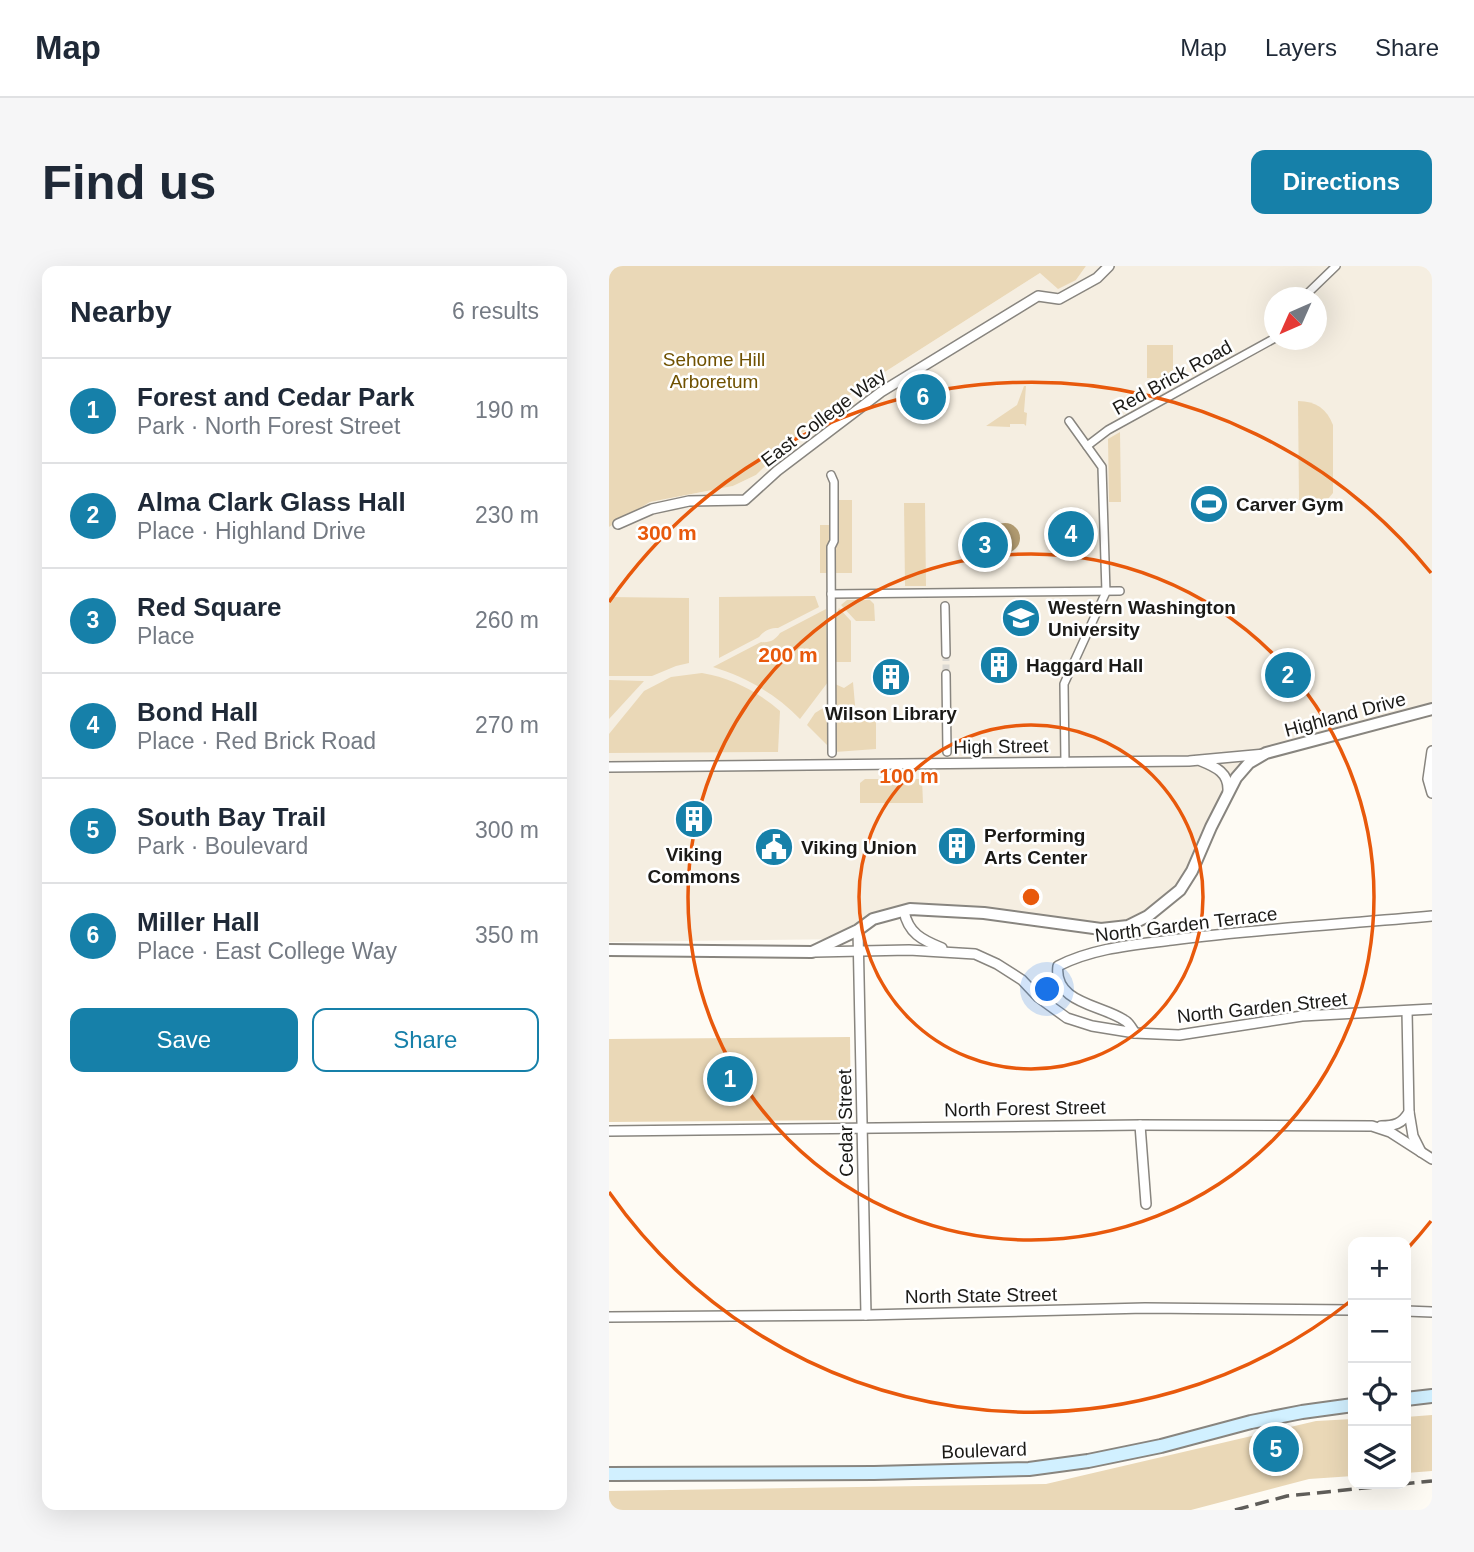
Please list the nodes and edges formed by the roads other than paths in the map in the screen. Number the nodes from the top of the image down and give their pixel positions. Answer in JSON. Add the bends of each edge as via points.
{"nodes":[{"id":1,"x":1109,"y":266,"type":"edge"},
{"id":2,"x":1336,"y":266,"type":"edge"},
{"id":3,"x":1314,"y":287,"type":"edge"},
{"id":4,"x":1264,"y":344,"type":"edge"},
{"id":5,"x":1069,"y":421,"type":"dead end"},
{"id":6,"x":1087,"y":446,"type":"junction"},
{"id":7,"x":831,"y":475,"type":"dead end"},
{"id":8,"x":618,"y":524,"type":"dead end"},
{"id":9,"x":1120,"y":591,"type":"dead end"},
{"id":10,"x":1106,"y":592,"type":"junction"},
{"id":11,"x":831,"y":594,"type":"junction"},
{"id":12,"x":945,"y":606,"type":"dead end"},
{"id":13,"x":946,"y":654,"type":"tunnel mouth"},
{"id":14,"x":946,"y":674,"type":"tunnel mouth"},
{"id":15,"x":1432,"y":709,"type":"edge"},
{"id":16,"x":1432,"y":751,"type":"edge"},
{"id":17,"x":947,"y":752,"type":"dead end"},
{"id":18,"x":832,"y":753,"type":"dead end"},
{"id":19,"x":1266,"y":753,"type":"junction"},
{"id":20,"x":1199,"y":760,"type":"junction"},
{"id":21,"x":1065,"y":763,"type":"junction"},
{"id":22,"x":609,"y":768,"type":"edge"},
{"id":23,"x":1228,"y":793,"type":"junction"},
{"id":24,"x":1432,"y":793,"type":"edge"},
{"id":25,"x":904,"y":911,"type":"junction"},
{"id":26,"x":1432,"y":916,"type":"edge"},
{"id":27,"x":858,"y":930,"type":"junction"},
{"id":28,"x":609,"y":950,"type":"edge"},
{"id":29,"x":951,"y":951,"type":"junction"},
{"id":30,"x":812,"y":952,"type":"junction"},
{"id":31,"x":860,"y":953,"type":"junction"},
{"id":32,"x":1432,"y":1009,"type":"edge"},
{"id":33,"x":1407,"y":1011,"type":"junction"},
{"id":34,"x":1135,"y":1033,"type":"junction"},
{"id":35,"x":1409,"y":1112,"type":"junction"},
{"id":36,"x":1140,"y":1125,"type":"junction"},
{"id":37,"x":1372,"y":1126,"type":"junction"},
{"id":38,"x":863,"y":1128,"type":"junction"},
{"id":39,"x":609,"y":1131,"type":"edge"},
{"id":40,"x":1422,"y":1154,"type":"junction"},
{"id":41,"x":1432,"y":1159,"type":"edge"},
{"id":42,"x":1146,"y":1205,"type":"dead end"},
{"id":43,"x":1348,"y":1310,"type":"edge"},
{"id":44,"x":1411,"y":1311,"type":"edge"},
{"id":45,"x":1432,"y":1312,"type":"edge"},
{"id":46,"x":866,"y":1315,"type":"junction"},
{"id":47,"x":609,"y":1317,"type":"edge"},
{"id":48,"x":1432,"y":1396,"type":"edge"},
{"id":49,"x":1411,"y":1398,"type":"edge"},
{"id":50,"x":1348,"y":1406,"type":"edge"},
{"id":51,"x":609,"y":1474,"type":"edge"}],
"edges":[{"from":1,"to":8,"type":"street","name":"East College Way","via":[[1059,299],[1038,296],[881,392],[745,500],[689,501],[652,509]]},
{"from":2,"to":3,"type":"street"},
{"from":4,"to":6,"type":"street","name":"Red Brick Road"},
{"from":5,"to":6,"type":"street"},
{"from":6,"to":10,"type":"street","via":[[1102,467]]},
{"from":7,"to":11,"type":"street"},
{"from":9,"to":10,"type":"street"},
{"from":10,"to":11,"type":"street"},
{"from":10,"to":21,"type":"street","via":[[1065,684]]},
{"from":11,"to":18,"type":"street"},
{"from":12,"to":13,"type":"street"},
{"from":14,"to":17,"type":"street"},
{"from":15,"to":19,"type":"street","name":"Highland Drive"},
{"from":16,"to":24,"type":"street","via":[[1427,779]]},
{"from":19,"to":20,"type":"street","name":"High Street"},
{"from":19,"to":23,"type":"street","via":[[1240,771]]},
{"from":20,"to":21,"type":"street","name":"High Street"},
{"from":20,"to":23,"type":"street","via":[[1223,773]]},
{"from":21,"to":22,"type":"street","name":"High Street"},
{"from":23,"to":25,"type":"street","via":[[1180,890],[1128,926],[1101,929],[983,913]]},
{"from":25,"to":27,"type":"street","via":[[873,919]]},
{"from":25,"to":29,"type":"street","name":"North Garden Street","via":[[918,937]]},
{"from":26,"to":34,"type":"street","name":"North Garden Terrace","via":[[1187,938],[1076,956],[1058,966],[1056,977],[1063,989],[1126,1020]]},
{"from":27,"to":30,"type":"street"},
{"from":27,"to":31,"type":"street","name":"Cedar Street"},
{"from":28,"to":30,"type":"street","name":"North Garden Street"},
{"from":29,"to":31,"type":"street","name":"North Garden Street"},
{"from":29,"to":34,"type":"street","name":"North Garden Street","via":[[975,954],[997,964],[1067,1018]]},
{"from":30,"to":31,"type":"street","name":"North Garden Street"},
{"from":31,"to":38,"type":"street","name":"Cedar Street"},
{"from":32,"to":33,"type":"street","name":"North Garden Street"},
{"from":33,"to":34,"type":"street","name":"North Garden Street","via":[[1302,1016],[1179,1035]]},
{"from":33,"to":35,"type":"street"},
{"from":35,"to":37,"type":"street","via":[[1397,1124]]},
{"from":35,"to":40,"type":"street"},
{"from":36,"to":37,"type":"street","name":"North Forest Street"},
{"from":36,"to":38,"type":"street","name":"North Forest Street"},
{"from":36,"to":42,"type":"street"},
{"from":37,"to":40,"type":"street","name":"North Forest Street"},
{"from":38,"to":39,"type":"street","name":"North Forest Street"},
{"from":38,"to":46,"type":"street","name":"Cedar Street"},
{"from":40,"to":41,"type":"street","name":"North Forest Street"},
{"from":43,"to":46,"type":"street","name":"North State Street","via":[[1145,1308]]},
{"from":44,"to":45,"type":"street"},
{"from":46,"to":47,"type":"street","name":"North State Street"},
{"from":48,"to":49,"type":"main road"},
{"from":50,"to":51,"type":"main road","name":"Boulevard","via":[[1251,1422],[1089,1461],[1029,1469]]}]}
